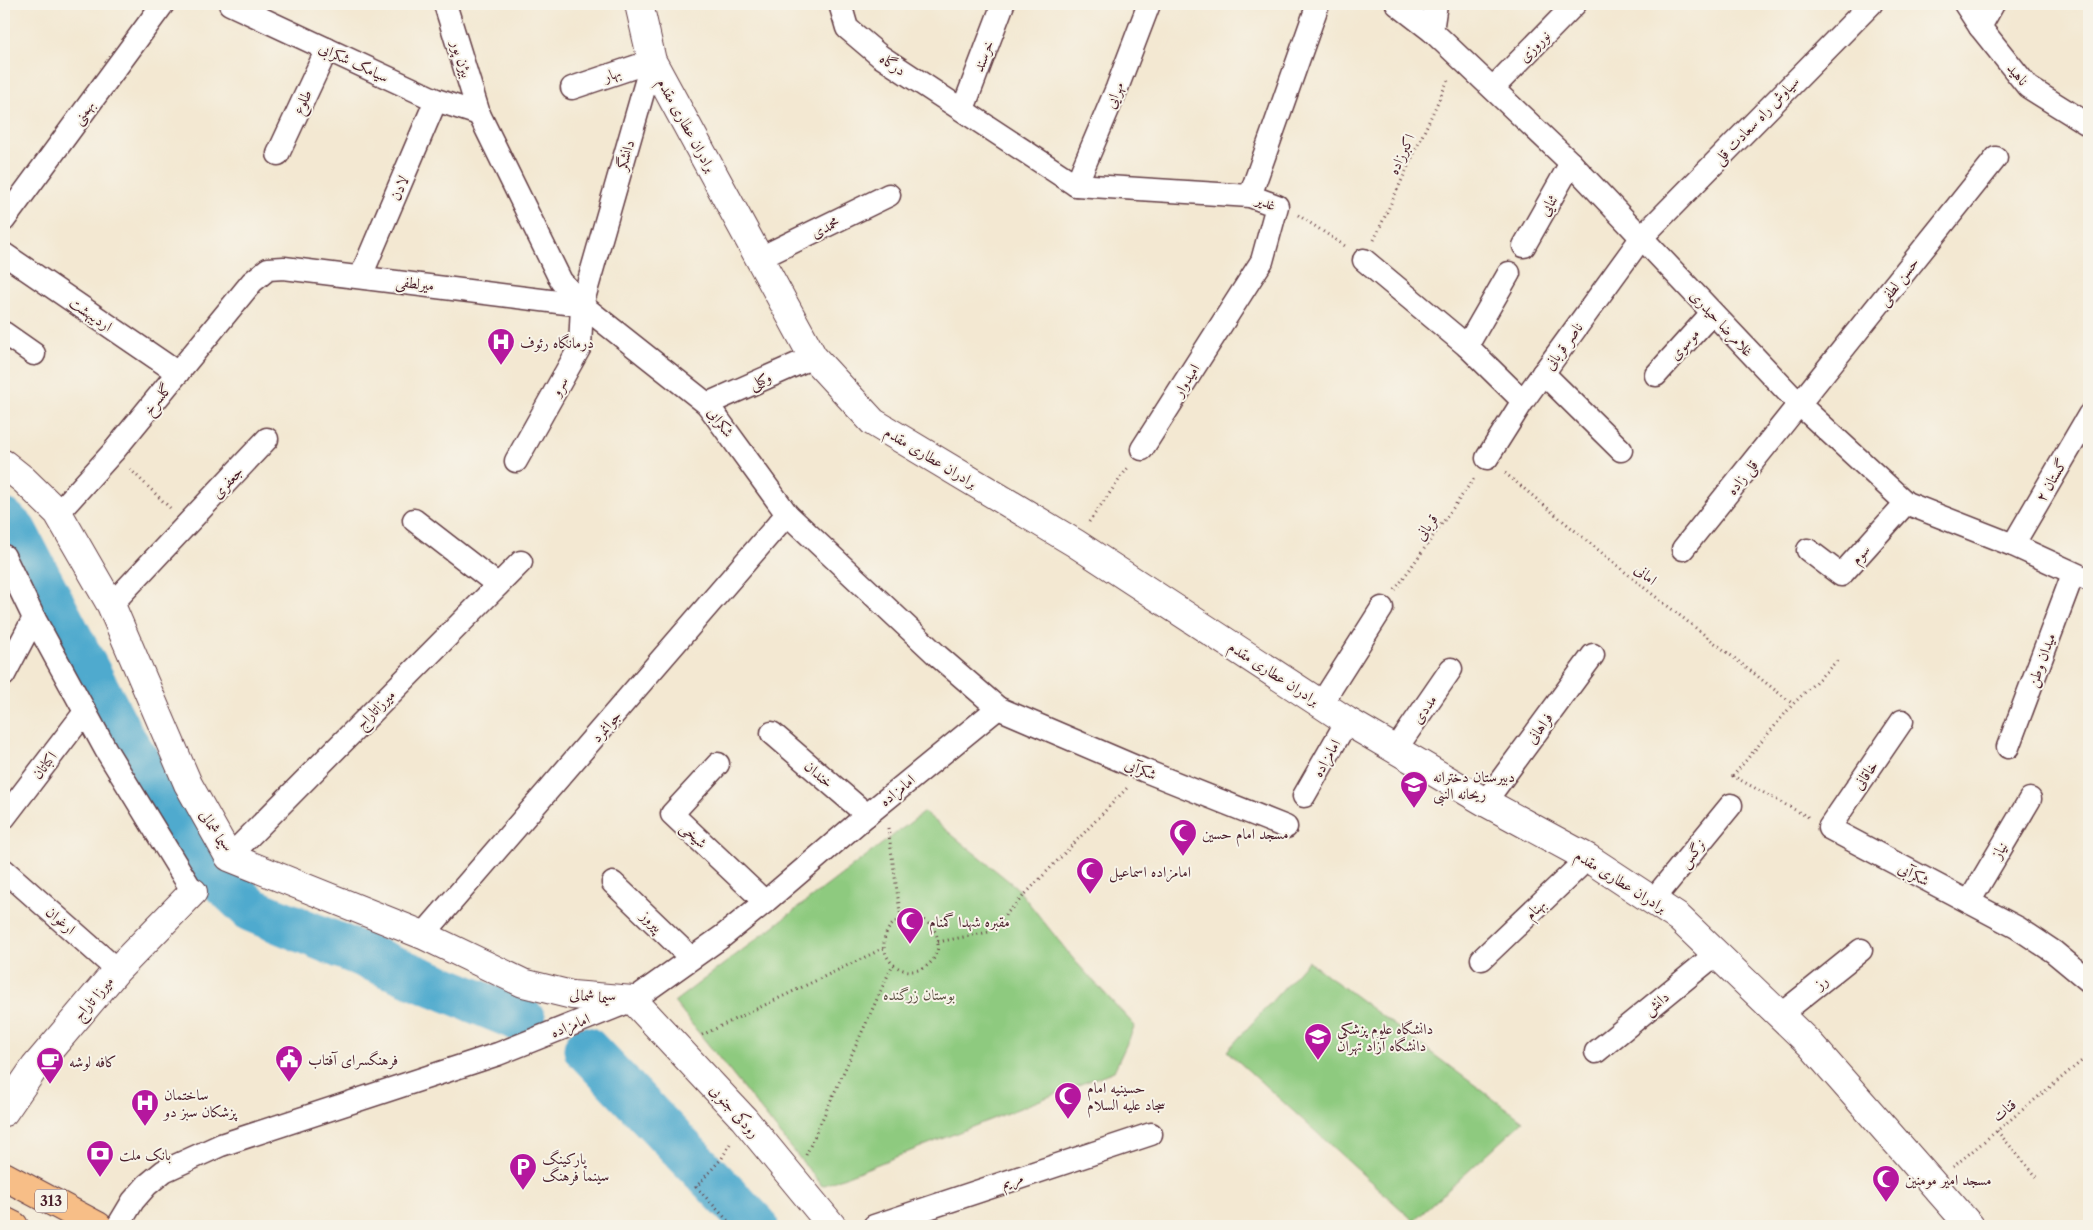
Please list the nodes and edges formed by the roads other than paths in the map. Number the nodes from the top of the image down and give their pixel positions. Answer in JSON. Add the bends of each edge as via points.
{"nodes":[{"id":1,"x":163,"y":4,"type":"edge"},
{"id":2,"x":230,"y":4,"type":"edge"},
{"id":3,"x":445,"y":4,"type":"edge"},
{"id":4,"x":639,"y":4,"type":"edge"},
{"id":5,"x":840,"y":4,"type":"edge"},
{"id":6,"x":1002,"y":4,"type":"edge"},
{"id":7,"x":1149,"y":4,"type":"edge"},
{"id":8,"x":1318,"y":4,"type":"edge"},
{"id":9,"x":1397,"y":4,"type":"edge"},
{"id":10,"x":1436,"y":4,"type":"edge"},
{"id":11,"x":1574,"y":4,"type":"edge"},
{"id":12,"x":1871,"y":4,"type":"edge"},
{"id":13,"x":1965,"y":4,"type":"edge"},
{"id":14,"x":1993,"y":4,"type":"edge"},
{"id":15,"x":1980,"y":27,"type":"junction"},
{"id":16,"x":1432,"y":32,"type":"junction"},
{"id":17,"x":327,"y":49,"type":"junction"},
{"id":18,"x":652,"y":61,"type":"junction"},
{"id":19,"x":572,"y":88,"type":"dead end"},
{"id":20,"x":1493,"y":88,"type":"junction"},
{"id":21,"x":436,"y":100,"type":"junction"},
{"id":22,"x":963,"y":109,"type":"junction"},
{"id":23,"x":480,"y":114,"type":"junction"},
{"id":24,"x":2089,"y":125,"type":"edge"},
{"id":25,"x":278,"y":154,"type":"dead end"},
{"id":26,"x":1996,"y":158,"type":"dead end"},
{"id":27,"x":1572,"y":163,"type":"junction"},
{"id":28,"x":1076,"y":185,"type":"junction"},
{"id":29,"x":889,"y":195,"type":"dead end"},
{"id":30,"x":1250,"y":196,"type":"junction"},
{"id":31,"x":1277,"y":206,"type":"joint"},
{"id":32,"x":4,"y":220,"type":"edge"},
{"id":33,"x":1642,"y":237,"type":"junction"},
{"id":34,"x":1524,"y":246,"type":"dead end"},
{"id":35,"x":4,"y":254,"type":"edge"},
{"id":36,"x":760,"y":258,"type":"junction"},
{"id":37,"x":1364,"y":260,"type":"road end"},
{"id":38,"x":1509,"y":273,"type":"dead end"},
{"id":39,"x":361,"y":276,"type":"junction"},
{"id":40,"x":252,"y":282,"type":"joint"},
{"id":41,"x":582,"y":305,"type":"junction"},
{"id":42,"x":1712,"y":313,"type":"junction"},
{"id":43,"x":4,"y":333,"type":"edge"},
{"id":44,"x":1468,"y":346,"type":"junction"},
{"id":45,"x":34,"y":354,"type":"dead end"},
{"id":46,"x":814,"y":357,"type":"junction"},
{"id":47,"x":178,"y":373,"type":"junction"},
{"id":48,"x":1543,"y":373,"type":"junction"},
{"id":49,"x":1656,"y":374,"type":"dead end"},
{"id":50,"x":1523,"y":401,"type":"junction"},
{"id":51,"x":708,"y":404,"type":"junction"},
{"id":52,"x":1800,"y":405,"type":"junction"},
{"id":53,"x":2089,"y":415,"type":"edge"},
{"id":54,"x":267,"y":439,"type":"dead end"},
{"id":55,"x":1142,"y":449,"type":"road end"},
{"id":56,"x":1622,"y":450,"type":"dead end"},
{"id":57,"x":1487,"y":458,"type":"road end"},
{"id":58,"x":516,"y":461,"type":"dead end"},
{"id":59,"x":4,"y":464,"type":"edge"},
{"id":60,"x":1906,"y":503,"type":"junction"},
{"id":61,"x":58,"y":513,"type":"junction"},
{"id":62,"x":787,"y":514,"type":"junction"},
{"id":63,"x":414,"y":520,"type":"dead end"},
{"id":64,"x":2013,"y":545,"type":"junction"},
{"id":65,"x":1683,"y":549,"type":"dead end"},
{"id":66,"x":1808,"y":550,"type":"dead end"},
{"id":67,"x":4,"y":556,"type":"edge"},
{"id":68,"x":521,"y":562,"type":"dead end"},
{"id":69,"x":2081,"y":577,"type":"edge"},
{"id":70,"x":498,"y":585,"type":"junction"},
{"id":71,"x":111,"y":605,"type":"junction"},
{"id":72,"x":1382,"y":608,"type":"road end"},
{"id":73,"x":34,"y":618,"type":"junction"},
{"id":74,"x":1593,"y":655,"type":"dead end"},
{"id":75,"x":1451,"y":669,"type":"dead end"},
{"id":76,"x":4,"y":675,"type":"edge"},
{"id":77,"x":1322,"y":704,"type":"junction"},
{"id":78,"x":998,"y":708,"type":"junction"},
{"id":79,"x":85,"y":712,"type":"junction"},
{"id":80,"x":1347,"y":721,"type":"junction"},
{"id":81,"x":1902,"y":721,"type":"dead end"},
{"id":82,"x":772,"y":733,"type":"dead end"},
{"id":83,"x":2008,"y":747,"type":"dead end"},
{"id":84,"x":1396,"y":749,"type":"junction"},
{"id":85,"x":718,"y":764,"type":"dead end"},
{"id":86,"x":1304,"y":796,"type":"dead end"},
{"id":87,"x":2030,"y":798,"type":"dead end"},
{"id":88,"x":1485,"y":802,"type":"junction"},
{"id":89,"x":1731,"y":805,"type":"dead end"},
{"id":90,"x":867,"y":815,"type":"junction"},
{"id":91,"x":4,"y":818,"type":"edge"},
{"id":92,"x":1286,"y":827,"type":"dead end"},
{"id":93,"x":1829,"y":828,"type":"joint"},
{"id":94,"x":229,"y":857,"type":"junction"},
{"id":95,"x":1588,"y":858,"type":"junction"},
{"id":96,"x":4,"y":870,"type":"edge"},
{"id":97,"x":613,"y":883,"type":"dead end"},
{"id":98,"x":193,"y":892,"type":"joint"},
{"id":99,"x":1653,"y":900,"type":"junction"},
{"id":100,"x":765,"y":902,"type":"junction"},
{"id":101,"x":1969,"y":902,"type":"junction"},
{"id":102,"x":423,"y":935,"type":"junction"},
{"id":103,"x":1862,"y":950,"type":"dead end"},
{"id":104,"x":1716,"y":954,"type":"junction"},
{"id":105,"x":691,"y":958,"type":"junction"},
{"id":106,"x":1482,"y":959,"type":"dead end"},
{"id":107,"x":117,"y":970,"type":"junction"},
{"id":108,"x":2089,"y":981,"type":"edge"},
{"id":109,"x":632,"y":1000,"type":"junction"},
{"id":110,"x":1780,"y":1015,"type":"junction"},
{"id":111,"x":1596,"y":1052,"type":"dead end"},
{"id":112,"x":4,"y":1112,"type":"edge"},
{"id":113,"x":1151,"y":1134,"type":"dead end"},
{"id":114,"x":4,"y":1176,"type":"edge"},
{"id":115,"x":4,"y":1221,"type":"edge"},
{"id":116,"x":14,"y":1226,"type":"edge"},
{"id":117,"x":98,"y":1226,"type":"edge"},
{"id":118,"x":118,"y":1226,"type":"edge"},
{"id":119,"x":832,"y":1226,"type":"edge"},
{"id":120,"x":874,"y":1226,"type":"edge"},
{"id":121,"x":1968,"y":1226,"type":"edge"}],
"edges":[{"from":1,"to":32,"type":"street","name":"بهمنی"},
{"from":2,"to":17,"type":"street","name":"سیامک شکرابی"},
{"from":3,"to":23,"type":"street","name":"بیژن پور"},
{"from":4,"to":18,"type":"street","name":"دانشگر"},
{"from":5,"to":22,"type":"street","name":"درگاه","via":[[847,28],[880,56]]},
{"from":6,"to":22,"type":"street","name":"خرسند"},
{"from":7,"to":28,"type":"street","name":"مهرایی"},
{"from":8,"to":30,"type":"street"},
{"from":9,"to":16,"type":"street","name":"غلامرضا حیدری"},
{"from":10,"to":16,"type":"street"},
{"from":11,"to":20,"type":"street","name":"نوروزی"},
{"from":12,"to":33,"type":"street","name":"سیاوش راه سعادت قلی"},
{"from":13,"to":15,"type":"street","name":"ناهید"},
{"from":14,"to":15,"type":"street"},
{"from":15,"to":24,"type":"street","name":"ناهید","via":[[2028,88]]},
{"from":16,"to":20,"type":"street","name":"غلامرضا حیدری"},
{"from":17,"to":21,"type":"street","name":"سیامک شکرابی"},
{"from":17,"to":25,"type":"street","name":"طلوع"},
{"from":18,"to":19,"type":"street","name":"بهار"},
{"from":18,"to":36,"type":"street","name":"برادران عطاری مقدم"},
{"from":18,"to":41,"type":"street","name":"دانشگر"},
{"from":20,"to":27,"type":"street","name":"غلامرضا حیدری"},
{"from":21,"to":23,"type":"street","name":"سیامک شکرابی"},
{"from":21,"to":39,"type":"street","name":"لادن"},
{"from":22,"to":28,"type":"street"},
{"from":23,"to":41,"type":"street","name":"شکرابی","via":[[561,281]]},
{"from":26,"to":52,"type":"street","name":"حسن لطفی"},
{"from":27,"to":33,"type":"street","name":"غلامرضا حیدری"},
{"from":27,"to":34,"type":"street","name":"ثنایی"},
{"from":28,"to":30,"type":"street","name":"غدیر"},
{"from":29,"to":36,"type":"street","name":"محمدی"},
{"from":30,"to":31,"type":"street","name":"غدیر"},
{"from":31,"to":55,"type":"street","name":"امیدوار","via":[[1262,260]]},
{"from":33,"to":42,"type":"street","name":"غلامرضا حیدری"},
{"from":33,"to":48,"type":"street","name":"ناصر قربانی"},
{"from":35,"to":47,"type":"street","name":"اردیبهشت"},
{"from":36,"to":46,"type":"street","name":"برادران عطاری مقدم"},
{"from":37,"to":44,"type":"street"},
{"from":38,"to":44,"type":"street"},
{"from":39,"to":40,"type":"street","name":"میرلطفی","via":[[284,268],[268,269]]},
{"from":39,"to":41,"type":"street","name":"میرلطفی"},
{"from":40,"to":47,"type":"street","name":"گلسرخ"},
{"from":41,"to":51,"type":"street","name":"شکرابی"},
{"from":41,"to":58,"type":"street","name":"سرو","via":[[580,347]]},
{"from":42,"to":49,"type":"street","name":"موسوی"},
{"from":42,"to":52,"type":"street","name":"غلامرضا حیدری"},
{"from":43,"to":45,"type":"street"},
{"from":44,"to":50,"type":"street"},
{"from":46,"to":51,"type":"street","name":"وکیلی"},
{"from":46,"to":77,"type":"street","name":"برادران عطاری مقدم","via":[[873,422],[1075,543]]},
{"from":47,"to":61,"type":"street","name":"گلسرخ"},
{"from":48,"to":50,"type":"street","name":"ناصر قربانی"},
{"from":48,"to":56,"type":"street"},
{"from":50,"to":57,"type":"street","name":"ناصر قربانی"},
{"from":51,"to":62,"type":"street","name":"شکرابی"},
{"from":52,"to":60,"type":"street","name":"غلامرضا حیدری"},
{"from":52,"to":65,"type":"street","name":"قلی زاده"},
{"from":53,"to":64,"type":"street","name":"گستان ۲"},
{"from":54,"to":71,"type":"street","name":"جعفری"},
{"from":59,"to":61,"type":"street","name":"سیما شمالی"},
{"from":60,"to":64,"type":"street","name":"غلامرضا حیدری"},
{"from":60,"to":66,"type":"street","name":"سوم","via":[[1841,575]]},
{"from":61,"to":71,"type":"street","name":"سیما شمالی"},
{"from":62,"to":78,"type":"street","name":"شکرابی"},
{"from":62,"to":102,"type":"street","name":"جوانمرد"},
{"from":63,"to":70,"type":"street"},
{"from":64,"to":69,"type":"street","name":"غلامرضا حیدری"},
{"from":67,"to":73,"type":"street"},
{"from":68,"to":70,"type":"street","name":"میرزاتاراج"},
{"from":69,"to":83,"type":"street","name":"میدان وطن"},
{"from":70,"to":94,"type":"street","name":"میرزاتاراج"},
{"from":71,"to":94,"type":"street","name":"سیما شمالی","via":[[188,784]]},
{"from":72,"to":77,"type":"street"},
{"from":73,"to":76,"type":"street"},
{"from":73,"to":79,"type":"street"},
{"from":74,"to":88,"type":"street","name":"فراهانی"},
{"from":75,"to":84,"type":"street","name":"مددی"},
{"from":77,"to":80,"type":"street","name":"برادران عطاری مقدم"},
{"from":78,"to":90,"type":"street","name":"امامزاده"},
{"from":78,"to":92,"type":"street","name":"شکرآبی"},
{"from":79,"to":91,"type":"street","name":"اکباتان"},
{"from":79,"to":98,"type":"street"},
{"from":80,"to":84,"type":"street","name":"برادران عطاری مقدم"},
{"from":80,"to":86,"type":"street","name":"امامزاده"},
{"from":81,"to":93,"type":"street","name":"خاقانی"},
{"from":82,"to":90,"type":"street","name":"خندان"},
{"from":84,"to":88,"type":"street","name":"برادران عطاری مقدم"},
{"from":85,"to":100,"type":"street","name":"شیخی","via":[[672,814]]},
{"from":87,"to":101,"type":"street","name":"نیاز"},
{"from":88,"to":95,"type":"street","name":"برادران عطاری مقدم"},
{"from":89,"to":99,"type":"street","name":"نرگس"},
{"from":90,"to":100,"type":"street","name":"امامزاده"},
{"from":93,"to":101,"type":"street","name":"شکرآبی"},
{"from":94,"to":102,"type":"street","name":"سیما شمالی"},
{"from":95,"to":99,"type":"street","name":"برادران عطاری مقدم"},
{"from":95,"to":106,"type":"street","name":"بهنام"},
{"from":96,"to":107,"type":"street","name":"ارغوان"},
{"from":97,"to":105,"type":"street","name":"پیروز"},
{"from":98,"to":107,"type":"street","name":"میرزا تاراج"},
{"from":99,"to":104,"type":"street","name":"برادران عطاری مقدم","via":[[1679,918]]},
{"from":100,"to":105,"type":"street","name":"امامزاده"},
{"from":101,"to":108,"type":"street","name":"شکرآبی","via":[[2018,928]]},
{"from":102,"to":109,"type":"street","name":"سیما شمالی","via":[[523,983],[572,995]]},
{"from":103,"to":110,"type":"street","name":"رز"},
{"from":104,"to":110,"type":"street","name":"برادران عطاری مقدم"},
{"from":104,"to":111,"type":"street","name":"دانش"},
{"from":105,"to":109,"type":"street","name":"امامزاده"},
{"from":107,"to":112,"type":"street","name":"میرزا تاراج","via":[[35,1067]]},
{"from":109,"to":118,"type":"street","name":"امامزاده","via":[[498,1054],[220,1145],[164,1171],[147,1184]]},
{"from":109,"to":119,"type":"street","name":"رودکی جنوبی","via":[[744,1119]]},
{"from":110,"to":121,"type":"street","name":"برادران عطاری مقدم"},
{"from":113,"to":120,"type":"street","name":"مریم"},
{"from":114,"to":117,"type":"main road","number":"313"},
{"from":115,"to":116,"type":"main road"}]}
